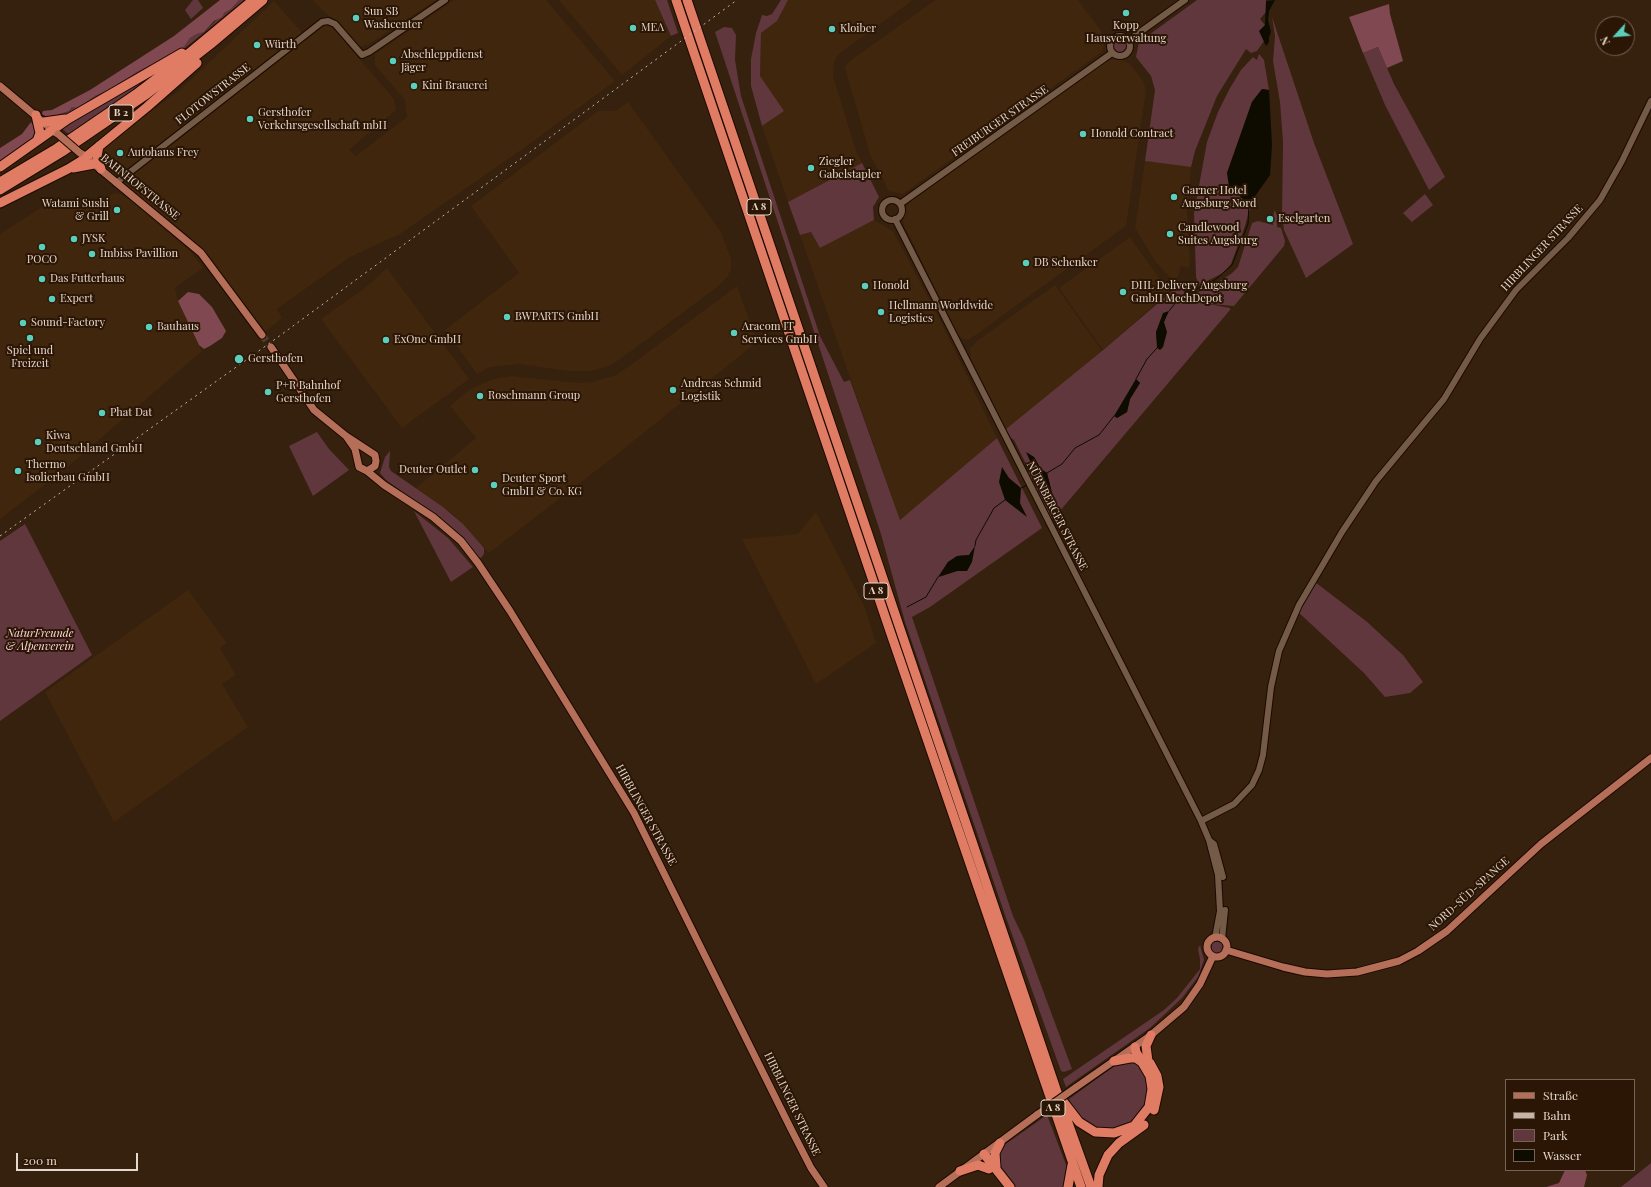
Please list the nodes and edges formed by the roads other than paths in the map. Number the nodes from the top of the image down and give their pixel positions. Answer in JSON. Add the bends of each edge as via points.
{"nodes":[{"id":1,"x":253,"y":0,"type":"edge"},
{"id":2,"x":263,"y":0,"type":"edge"},
{"id":3,"x":445,"y":0,"type":"edge"},
{"id":4,"x":672,"y":0,"type":"edge"},
{"id":5,"x":676,"y":0,"type":"edge"},
{"id":6,"x":687,"y":0,"type":"edge"},
{"id":7,"x":1185,"y":0,"type":"edge"},
{"id":8,"x":682,"y":18,"type":"junction"},
{"id":9,"x":234,"y":25,"type":"junction"},
{"id":10,"x":206,"y":40,"type":"junction"},
{"id":11,"x":1129,"y":40,"type":"junction"},
{"id":12,"x":1112,"y":53,"type":"junction"},
{"id":13,"x":0,"y":86,"type":"edge"},
{"id":14,"x":1651,"y":101,"type":"edge"},
{"id":15,"x":36,"y":116,"type":"junction"},
{"id":16,"x":68,"y":119,"type":"junction"},
{"id":17,"x":44,"y":122,"type":"junction"},
{"id":18,"x":55,"y":132,"type":"junction"},
{"id":19,"x":37,"y":141,"type":"junction"},
{"id":20,"x":99,"y":146,"type":"junction"},
{"id":21,"x":83,"y":155,"type":"junction"},
{"id":22,"x":0,"y":167,"type":"edge"},
{"id":23,"x":98,"y":167,"type":"junction"},
{"id":24,"x":68,"y":170,"type":"junction"},
{"id":25,"x":0,"y":182,"type":"edge"},
{"id":26,"x":116,"y":182,"type":"junction"},
{"id":27,"x":0,"y":190,"type":"edge"},
{"id":28,"x":0,"y":203,"type":"edge"},
{"id":29,"x":900,"y":204,"type":"junction"},
{"id":30,"x":895,"y":219,"type":"junction"},
{"id":31,"x":262,"y":335,"type":"tunnel mouth"},
{"id":32,"x":271,"y":346,"type":"tunnel mouth"},
{"id":33,"x":346,"y":436,"type":"junction"},
{"id":34,"x":366,"y":451,"type":"junction"},
{"id":35,"x":357,"y":457,"type":"junction"},
{"id":36,"x":375,"y":466,"type":"junction"},
{"id":37,"x":367,"y":470,"type":"junction"},
{"id":38,"x":394,"y":492,"type":"junction"},
{"id":39,"x":1651,"y":758,"type":"edge"},
{"id":40,"x":1201,"y":821,"type":"junction"},
{"id":41,"x":1218,"y":938,"type":"junction"},
{"id":42,"x":1226,"y":950,"type":"junction"},
{"id":43,"x":1213,"y":956,"type":"junction"},
{"id":44,"x":1151,"y":1035,"type":"junction"},
{"id":45,"x":1134,"y":1046,"type":"junction"},
{"id":46,"x":1114,"y":1061,"type":"junction"},
{"id":47,"x":1146,"y":1062,"type":"junction"},
{"id":48,"x":1057,"y":1092,"type":"junction"},
{"id":49,"x":1000,"y":1143,"type":"junction"},
{"id":50,"x":984,"y":1154,"type":"junction"},
{"id":51,"x":1072,"y":1164,"type":"junction"},
{"id":52,"x":993,"y":1168,"type":"junction"},
{"id":53,"x":960,"y":1171,"type":"junction"},
{"id":54,"x":824,"y":1187,"type":"edge"},
{"id":55,"x":939,"y":1187,"type":"edge"},
{"id":56,"x":1003,"y":1187,"type":"edge"},
{"id":57,"x":1010,"y":1187,"type":"edge"},
{"id":58,"x":1068,"y":1187,"type":"edge"},
{"id":59,"x":1081,"y":1187,"type":"edge"},
{"id":60,"x":1091,"y":1187,"type":"edge"},
{"id":61,"x":1098,"y":1187,"type":"edge"}],
"edges":[{"from":1,"to":10,"type":"highway","number":"B 2"},
{"from":2,"to":9,"type":"highway","number":"B 2"},
{"from":3,"to":26,"type":"street","name":"FLOTOWSTRASSE","via":[[362,55],[335,24],[328,20],[322,22]]},
{"from":4,"to":8,"type":"highway"},
{"from":5,"to":8,"type":"highway","number":"A 8"},
{"from":6,"to":48,"type":"highway","number":"A 8"},
{"from":7,"to":11,"type":"street"},
{"from":8,"to":51,"type":"highway","number":"A 8"},
{"from":9,"to":20,"type":"highway","via":[[190,69]]},
{"from":9,"to":27,"type":"highway","number":"B 2","via":[[177,72],[121,113]]},
{"from":10,"to":16,"type":"highway"},
{"from":10,"to":25,"type":"highway","number":"B 2","via":[[110,112]]},
{"from":11,"to":12,"type":"street","via":[[1130,49],[1127,54],[1118,56]]},
{"from":11,"to":12,"type":"street","via":[[1122,36],[1114,38],[1110,45]]},
{"from":12,"to":29,"type":"street","name":"FREIBURGER STRASSE"},
{"from":13,"to":15,"type":"main road","name":"BAHNHOFSTRASSE"},
{"from":14,"to":40,"type":"street","name":"HIRBLINGER STRASSE","via":[[1600,200],[1568,238],[1516,290],[1480,339],[1444,399],[1357,508],[1299,605],[1286,632],[1274,671],[1263,755],[1252,785],[1234,804]]},
{"from":15,"to":17,"type":"main road","name":"BAHNHOFSTRASSE"},
{"from":15,"to":19,"type":"highway","via":[[40,133]]},
{"from":16,"to":17,"type":"highway"},
{"from":16,"to":18,"type":"highway"},
{"from":17,"to":18,"type":"main road","name":"BAHNHOFSTRASSE"},
{"from":18,"to":19,"type":"highway"},
{"from":18,"to":21,"type":"main road","name":"BAHNHOFSTRASSE","bridge":true},
{"from":19,"to":22,"type":"highway"},
{"from":20,"to":21,"type":"highway"},
{"from":20,"to":23,"type":"highway"},
{"from":21,"to":23,"type":"main road","name":"BAHNHOFSTRASSE"},
{"from":21,"to":24,"type":"highway"},
{"from":23,"to":24,"type":"highway"},
{"from":23,"to":26,"type":"main road","name":"BAHNHOFSTRASSE"},
{"from":24,"to":28,"type":"highway"},
{"from":26,"to":31,"type":"main road","name":"BAHNHOFSTRASSE","via":[[201,253]]},
{"from":29,"to":30,"type":"street","via":[[902,212]]},
{"from":29,"to":30,"type":"street","via":[[896,200],[890,200],[884,202],[881,209],[885,218]]},
{"from":30,"to":40,"type":"street","name":"NÜRNBERGER STRASSE"},
{"from":32,"to":33,"type":"main road","name":"HIRBLINGER STRASSE","via":[[311,406]]},
{"from":33,"to":34,"type":"main road","name":"HIRBLINGER STRASSE"},
{"from":33,"to":35,"type":"main road","name":"HIRBLINGER STRASSE"},
{"from":34,"to":35,"type":"main road"},
{"from":34,"to":36,"type":"main road","name":"HIRBLINGER STRASSE","via":[[375,455]]},
{"from":35,"to":37,"type":"main road","name":"HIRBLINGER STRASSE","via":[[358,466]]},
{"from":36,"to":37,"type":"main road"},
{"from":36,"to":38,"type":"main road","name":"HIRBLINGER STRASSE","via":[[380,477]]},
{"from":37,"to":38,"type":"main road","name":"HIRBLINGER STRASSE"},
{"from":38,"to":54,"type":"main road","name":"HIRBLINGER STRASSE","via":[[442,524],[470,552],[588,736],[641,826],[791,1129]]},
{"from":39,"to":42,"type":"main road","name":"NORD-SÜD-SPANGE","via":[[1541,844],[1447,931],[1407,957],[1381,967],[1347,973],[1314,973],[1283,967]]},
{"from":40,"to":41,"type":"street","name":"NÜRNBERGER STRASSE","via":[[1209,840],[1222,893]]},
{"from":41,"to":42,"type":"main road","via":[[1226,944]]},
{"from":41,"to":43,"type":"main road","via":[[1210,940],[1207,946],[1208,952]]},
{"from":42,"to":43,"type":"main road","via":[[1221,956]]},
{"from":43,"to":44,"type":"main road","via":[[1200,984],[1184,1007]]},
{"from":44,"to":45,"type":"main road"},
{"from":44,"to":47,"type":"highway","via":[[1146,1046]]},
{"from":45,"to":46,"type":"main road"},
{"from":45,"to":47,"type":"highway"},
{"from":46,"to":47,"type":"highway","via":[[1136,1058]]},
{"from":46,"to":49,"type":"main road","bridge":true},
{"from":47,"to":48,"type":"highway","via":[[1151,1081],[1150,1103],[1141,1120],[1122,1132],[1107,1134],[1088,1129],[1076,1119]]},
{"from":47,"to":61,"type":"highway","via":[[1157,1076],[1159,1087],[1154,1110],[1142,1127],[1108,1155],[1099,1175]]},
{"from":48,"to":60,"type":"highway","number":"A 8"},
{"from":49,"to":50,"type":"main road"},
{"from":49,"to":52,"type":"highway","via":[[995,1153]]},
{"from":50,"to":52,"type":"highway"},
{"from":50,"to":53,"type":"main road"},
{"from":51,"to":58,"type":"highway"},
{"from":51,"to":59,"type":"highway","number":"A 8"},
{"from":52,"to":53,"type":"highway","via":[[978,1165]]},
{"from":52,"to":56,"type":"highway"},
{"from":52,"to":57,"type":"highway"},
{"from":53,"to":55,"type":"main road"}]}
